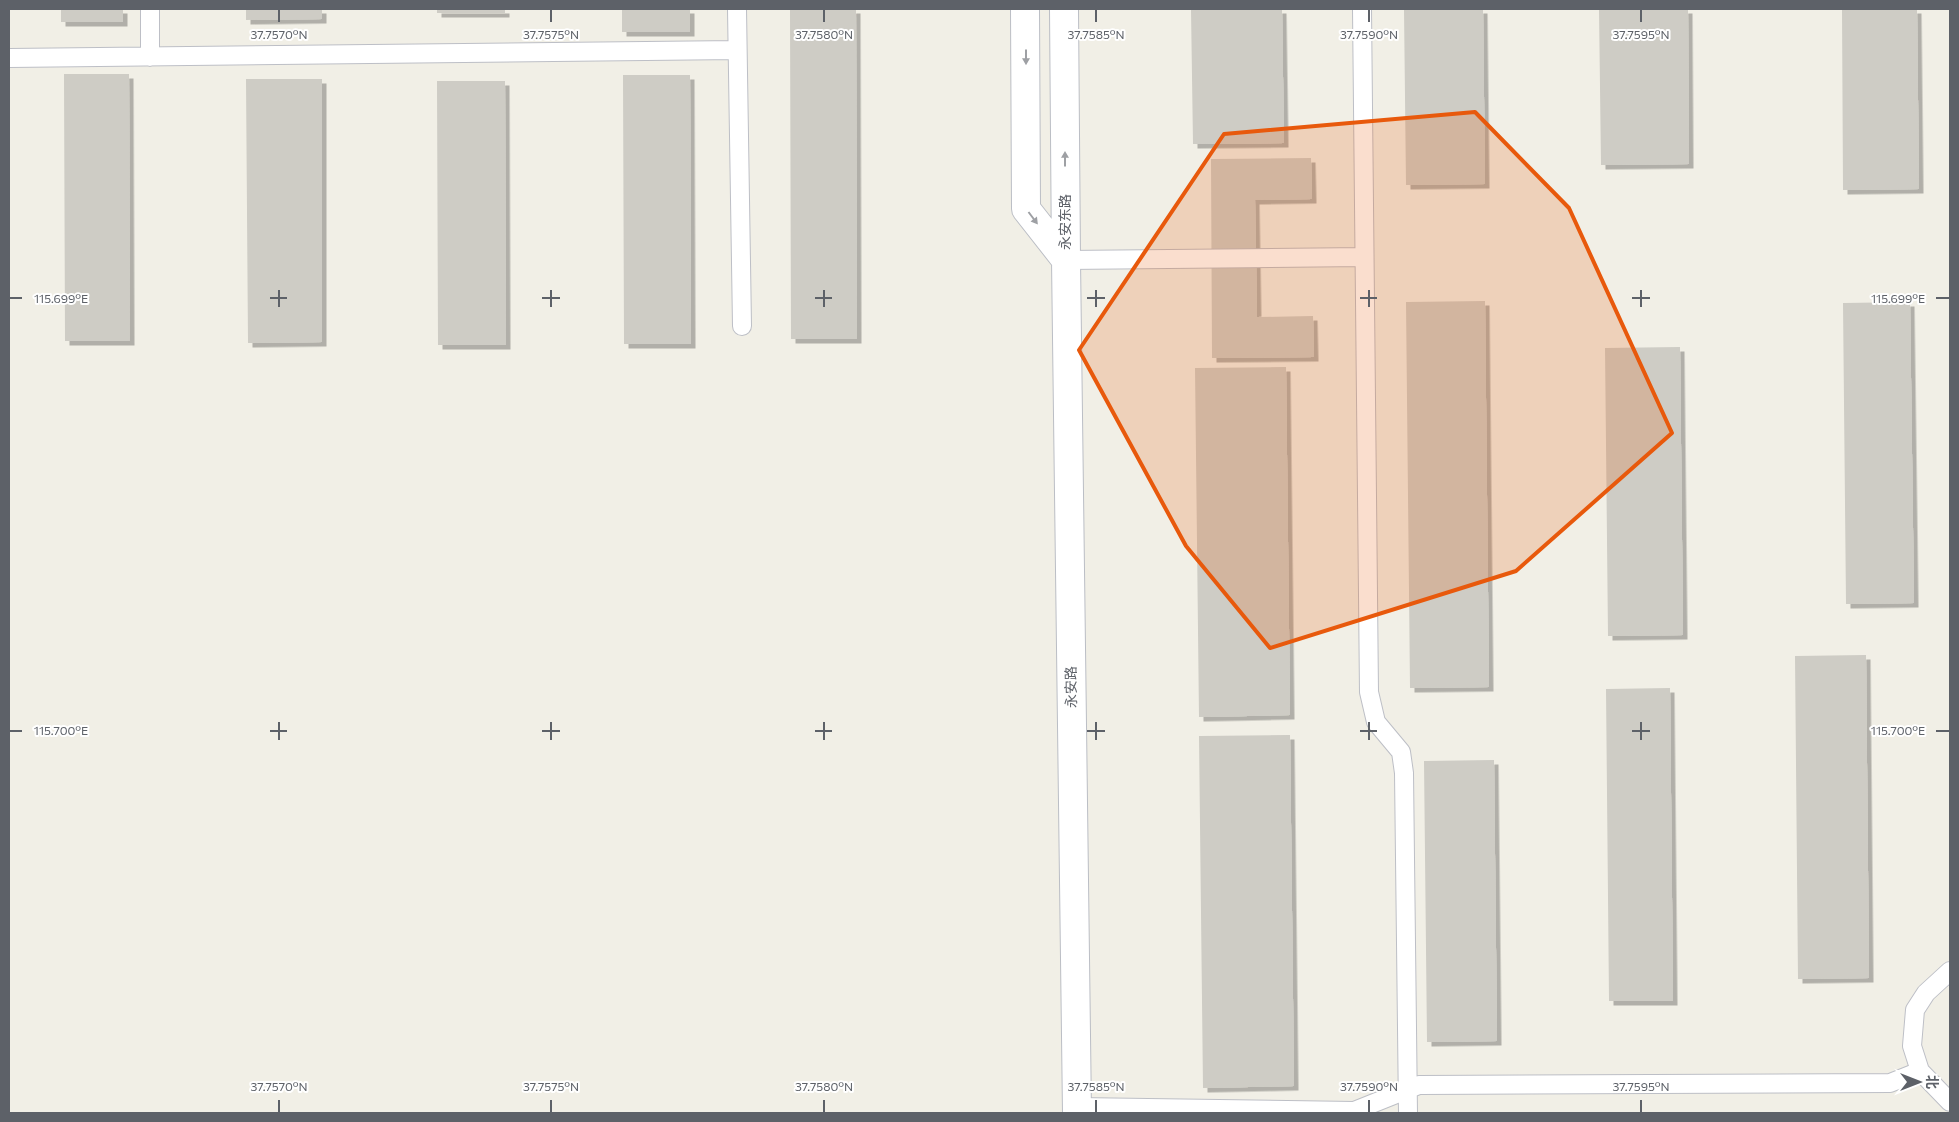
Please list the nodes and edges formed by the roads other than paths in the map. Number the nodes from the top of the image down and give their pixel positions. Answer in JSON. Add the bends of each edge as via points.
{"nodes":[{"id":1,"x":150,"y":9,"type":"edge"},
{"id":2,"x":737,"y":9,"type":"edge"},
{"id":3,"x":1025,"y":9,"type":"edge"},
{"id":4,"x":1064,"y":9,"type":"edge"},
{"id":5,"x":1362,"y":9,"type":"edge"},
{"id":6,"x":738,"y":50,"type":"junction"},
{"id":7,"x":150,"y":57,"type":"junction"},
{"id":8,"x":9,"y":58,"type":"edge"},
{"id":9,"x":1364,"y":257,"type":"junction"},
{"id":10,"x":1066,"y":260,"type":"junction"},
{"id":11,"x":742,"y":326,"type":"dead end"},
{"id":12,"x":1950,"y":971,"type":"edge"},
{"id":13,"x":1920,"y":1071,"type":"junction"},
{"id":14,"x":1407,"y":1090,"type":"junction"},
{"id":15,"x":1950,"y":1102,"type":"edge"},
{"id":16,"x":1077,"y":1110,"type":"edge"},
{"id":17,"x":1408,"y":1113,"type":"edge"}],
"edges":[{"from":1,"to":7,"type":"lane"},
{"from":2,"to":6,"type":"lane"},
{"from":3,"to":10,"type":"street","name":"永安东路","one_way":true,"via":[[1026,209]]},
{"from":10,"to":4,"type":"street","name":"永安东路","one_way":true},
{"from":5,"to":9,"type":"lane"},
{"from":6,"to":7,"type":"lane"},
{"from":6,"to":11,"type":"lane"},
{"from":7,"to":8,"type":"lane"},
{"from":9,"to":10,"type":"lane"},
{"from":9,"to":14,"type":"lane","via":[[1369,692],[1376,722],[1401,752],[1404,773]]},
{"from":10,"to":16,"type":"street","name":"永安路"},
{"from":12,"to":13,"type":"lane","via":[[1926,993],[1915,1010],[1912,1046]]},
{"from":13,"to":14,"type":"lane","via":[[1890,1083],[1419,1085]]},
{"from":13,"to":15,"type":"lane"},
{"from":14,"to":16,"type":"lane","via":[[1354,1111]]},
{"from":14,"to":17,"type":"lane"}]}
